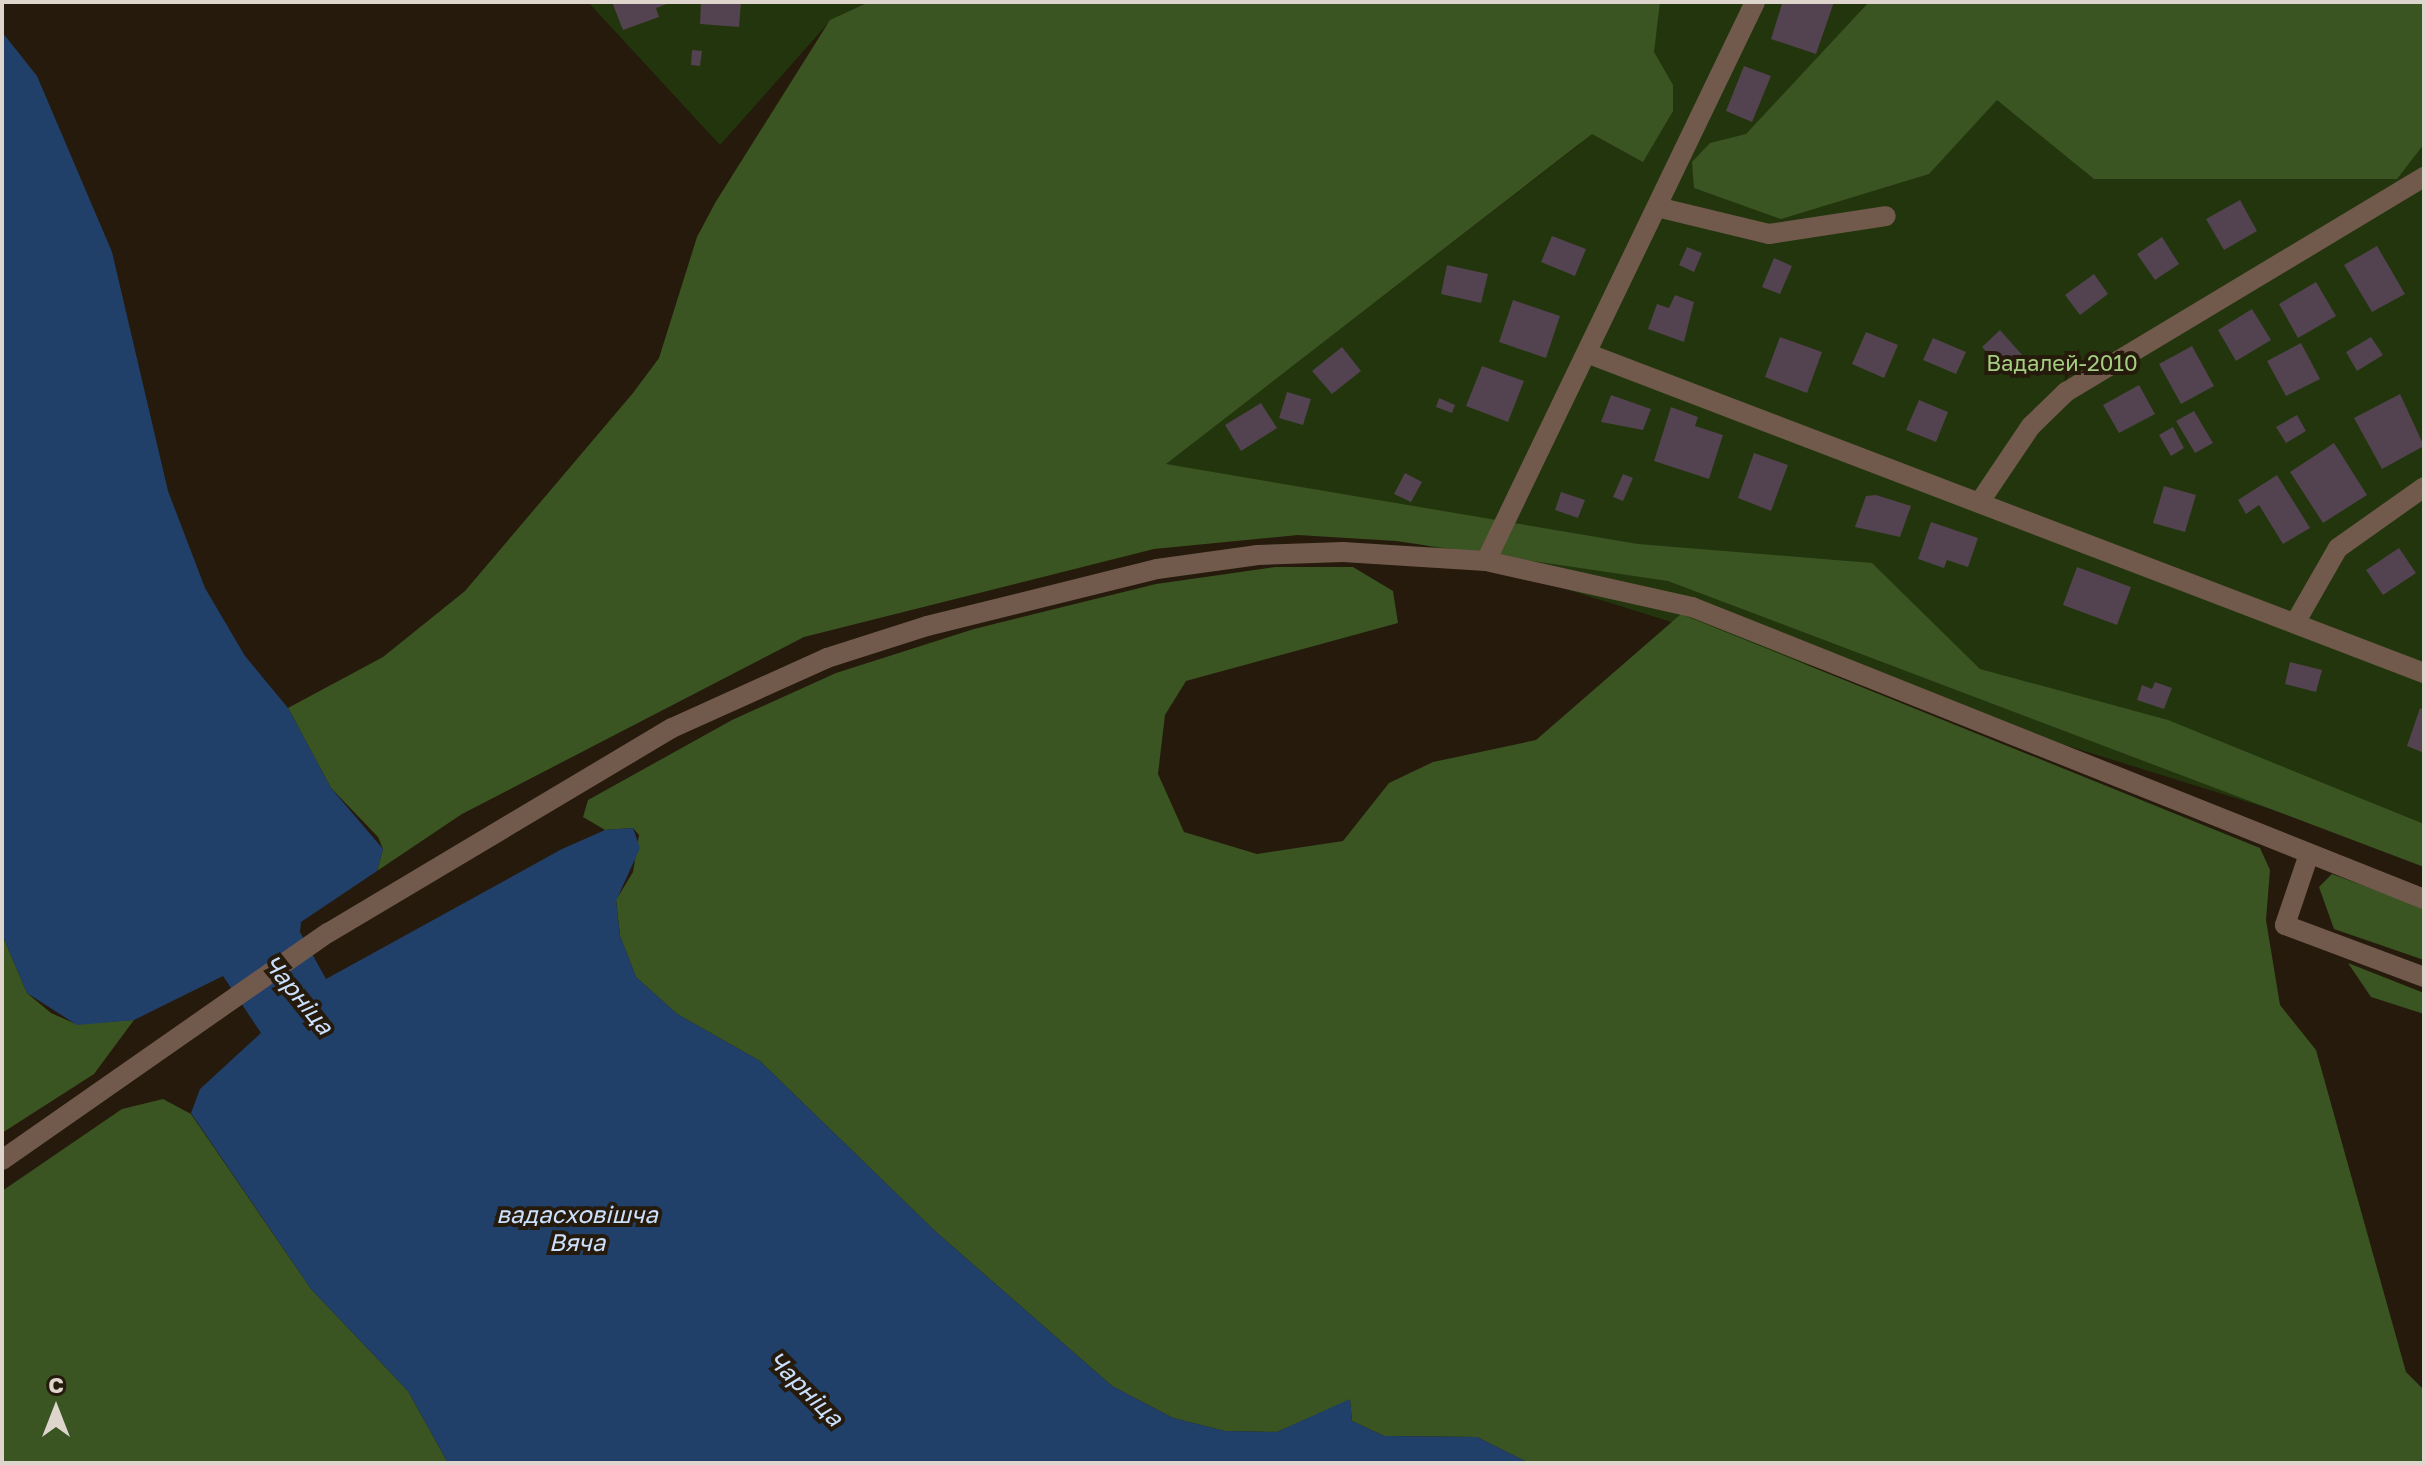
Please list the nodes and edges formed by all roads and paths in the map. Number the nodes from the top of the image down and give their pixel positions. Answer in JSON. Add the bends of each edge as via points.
{"nodes":[{"id":1,"x":1755,"y":2,"type":"edge"},
{"id":2,"x":2424,"y":177,"type":"edge"},
{"id":3,"x":1661,"y":208,"type":"junction"},
{"id":4,"x":1886,"y":216,"type":"dead end"},
{"id":5,"x":1589,"y":354,"type":"junction"},
{"id":6,"x":2424,"y":487,"type":"edge"},
{"id":7,"x":1981,"y":500,"type":"junction"},
{"id":8,"x":1486,"y":561,"type":"junction"},
{"id":9,"x":2295,"y":623,"type":"junction"},
{"id":10,"x":2424,"y":673,"type":"edge"},
{"id":11,"x":2309,"y":854,"type":"junction"},
{"id":12,"x":2424,"y":899,"type":"edge"},
{"id":13,"x":2424,"y":977,"type":"edge"},
{"id":14,"x":2,"y":1160,"type":"edge"}],
"edges":[{"from":1,"to":3,"type":"street"},
{"from":2,"to":7,"type":"street","via":[[2066,392],[2031,426]]},
{"from":3,"to":4,"type":"street","via":[[1769,234]]},
{"from":3,"to":5,"type":"street"},
{"from":5,"to":7,"type":"street"},
{"from":5,"to":8,"type":"street"},
{"from":6,"to":9,"type":"street","via":[[2338,548]]},
{"from":7,"to":9,"type":"street"},
{"from":8,"to":11,"type":"street","via":[[1692,607]]},
{"from":8,"to":14,"type":"street","via":[[1343,552],[1258,555],[1034,597],[855,648],[672,728],[328,933]]},
{"from":9,"to":10,"type":"street"},
{"from":11,"to":12,"type":"street"},
{"from":11,"to":13,"type":"street","via":[[2285,925]]}]}
